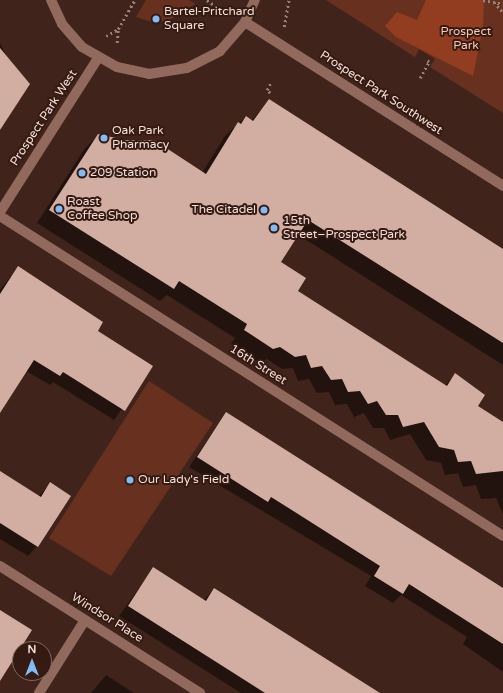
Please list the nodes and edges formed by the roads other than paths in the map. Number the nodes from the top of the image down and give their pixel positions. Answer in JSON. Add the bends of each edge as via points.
{"nodes":[{"id":1,"x":51,"y":0,"type":"edge"},
{"id":2,"x":255,"y":0,"type":"edge"},
{"id":3,"x":245,"y":22,"type":"junction"},
{"id":4,"x":98,"y":58,"type":"junction"},
{"id":5,"x":503,"y":186,"type":"edge"},
{"id":6,"x":0,"y":212,"type":"edge"},
{"id":7,"x":0,"y":216,"type":"edge"},
{"id":8,"x":503,"y":536,"type":"edge"},
{"id":9,"x":0,"y":566,"type":"edge"},
{"id":10,"x":85,"y":620,"type":"junction"},
{"id":11,"x":39,"y":693,"type":"edge"},
{"id":12,"x":200,"y":693,"type":"edge"}],
"edges":[{"from":1,"to":4,"type":"street","via":[[72,37]]},
{"from":2,"to":3,"type":"street"},
{"from":3,"to":4,"type":"street","via":[[220,51],[187,68],[149,74],[116,67]]},
{"from":3,"to":5,"type":"street","name":"Prospect Park Southwest"},
{"from":4,"to":6,"type":"street","name":"Prospect Park West"},
{"from":7,"to":8,"type":"street","name":"16th Street"},
{"from":9,"to":10,"type":"street","name":"Windsor Place"},
{"from":10,"to":11,"type":"street"},
{"from":10,"to":12,"type":"street","name":"Windsor Place"}]}
